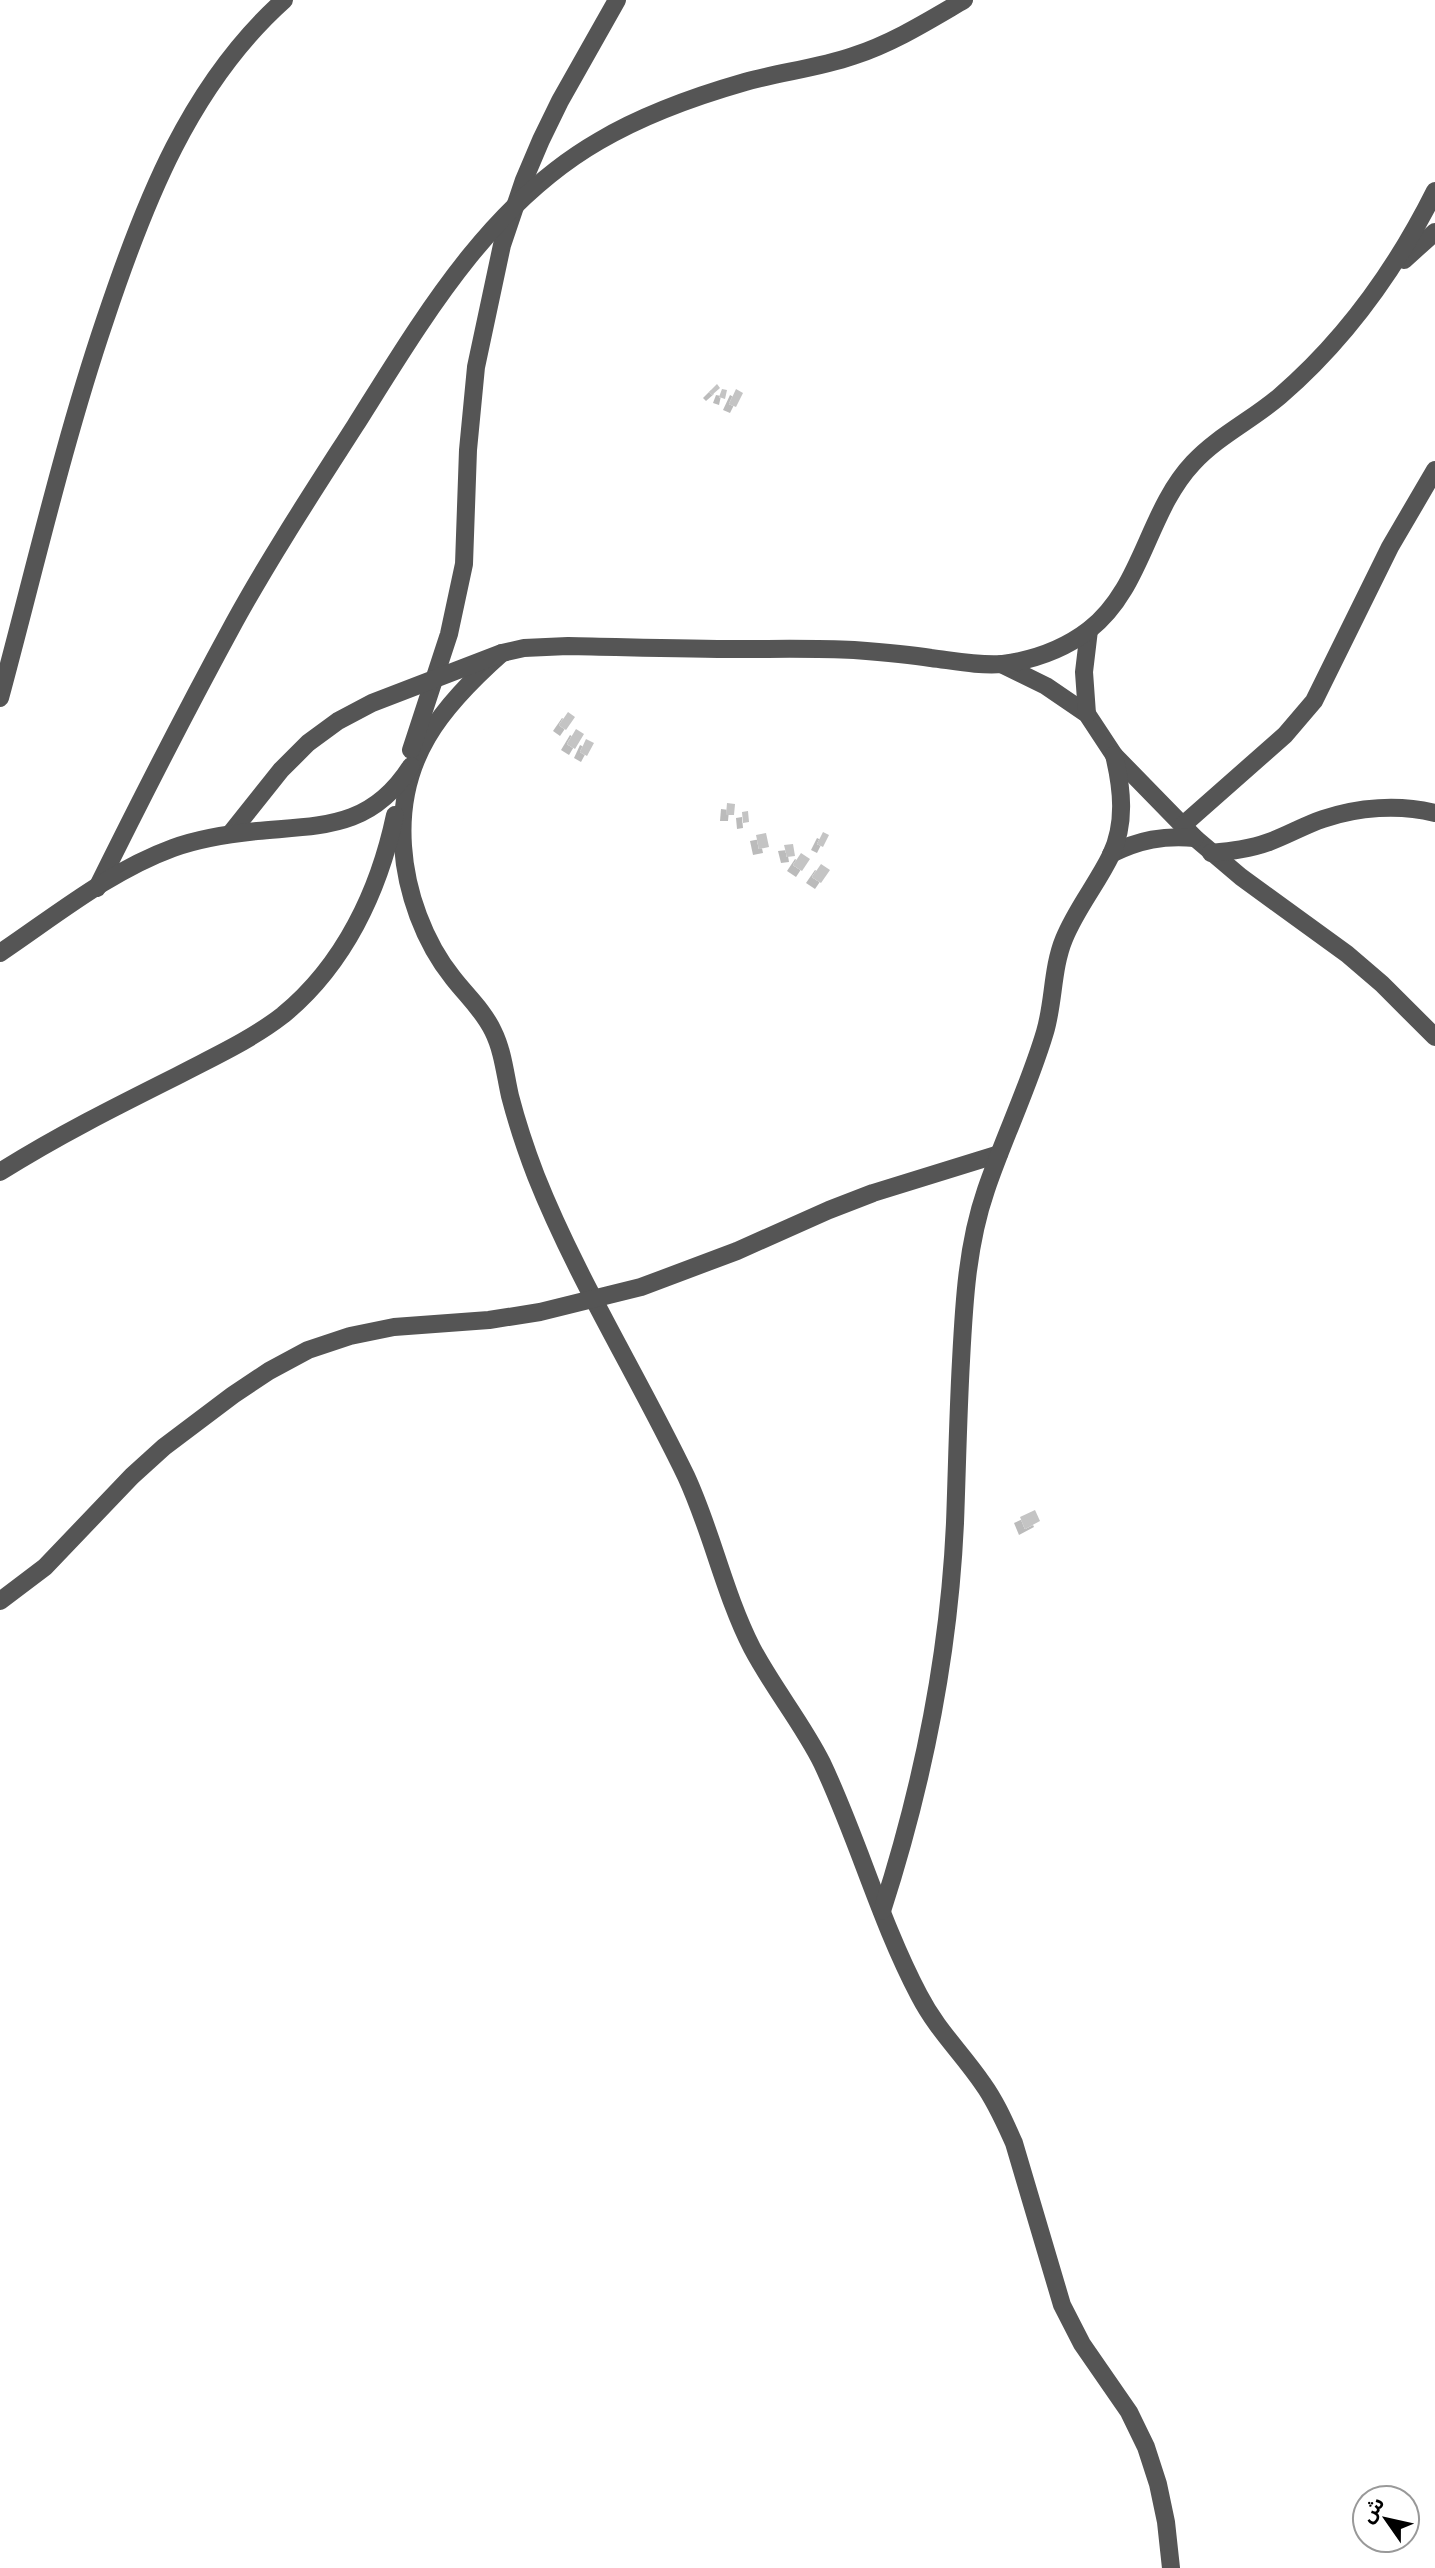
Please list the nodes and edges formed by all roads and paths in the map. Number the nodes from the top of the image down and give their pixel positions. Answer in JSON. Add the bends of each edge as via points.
{"nodes":[{"id":1,"x":284,"y":0,"type":"edge"},
{"id":2,"x":617,"y":0,"type":"edge"},
{"id":3,"x":964,"y":0,"type":"edge"},
{"id":4,"x":1435,"y":191,"type":"edge"},
{"id":5,"x":514,"y":206,"type":"junction"},
{"id":6,"x":1435,"y":232,"type":"edge"},
{"id":7,"x":1388,"y":274,"type":"junction"},
{"id":8,"x":1435,"y":470,"type":"edge"},
{"id":9,"x":1089,"y":630,"type":"junction"},
{"id":10,"x":502,"y":653,"type":"junction"},
{"id":11,"x":1001,"y":664,"type":"junction"},
{"id":12,"x":433,"y":681,"type":"junction"},
{"id":13,"x":0,"y":698,"type":"edge"},
{"id":14,"x":1087,"y":714,"type":"junction"},
{"id":15,"x":420,"y":751,"type":"junction"},
{"id":16,"x":1114,"y":755,"type":"junction"},
{"id":17,"x":404,"y":776,"type":"junction"},
{"id":18,"x":1435,"y":813,"type":"edge"},
{"id":19,"x":1189,"y":832,"type":"junction"},
{"id":20,"x":230,"y":834,"type":"junction"},
{"id":21,"x":1211,"y":853,"type":"junction"},
{"id":22,"x":1111,"y":854,"type":"junction"},
{"id":23,"x":97,"y":888,"type":"junction"},
{"id":24,"x":0,"y":953,"type":"edge"},
{"id":25,"x":1435,"y":1037,"type":"edge"},
{"id":26,"x":999,"y":1154,"type":"junction"},
{"id":27,"x":0,"y":1172,"type":"edge"},
{"id":28,"x":595,"y":1299,"type":"junction"},
{"id":29,"x":0,"y":1601,"type":"edge"},
{"id":30,"x":882,"y":1911,"type":"junction"},
{"id":31,"x":1171,"y":2568,"type":"edge"}],
"edges":[{"from":1,"to":13,"type":"street","via":[[217,74],[175,143],[142,217],[71,428]]},
{"from":2,"to":5,"type":"street","via":[[559,101]]},
{"from":3,"to":5,"type":"street","via":[[857,55],[743,83],[629,125],[575,155]]},
{"from":4,"to":7,"type":"street"},
{"from":5,"to":12,"type":"street","via":[[478,354],[468,450],[464,564]]},
{"from":5,"to":23,"type":"street","via":[[475,249],[421,322],[285,535],[207,674]]},
{"from":6,"to":7,"type":"street"},
{"from":7,"to":9,"type":"street","via":[[1309,369],[1192,464],[1172,490],[1130,581]]},
{"from":8,"to":19,"type":"street","via":[[1390,547],[1314,701]]},
{"from":9,"to":11,"type":"street","via":[[1062,647]]},
{"from":9,"to":14,"type":"street","via":[[1084,672]]},
{"from":10,"to":11,"type":"street","via":[[546,646],[855,650]]},
{"from":10,"to":12,"type":"street"},
{"from":10,"to":15,"type":"street","via":[[454,697]]},
{"from":11,"to":14,"type":"street","via":[[1046,686]]},
{"from":12,"to":17,"type":"street"},
{"from":12,"to":20,"type":"street","via":[[338,720],[273,779]]},
{"from":14,"to":16,"type":"street"},
{"from":15,"to":17,"type":"street"},
{"from":15,"to":28,"type":"street","via":[[405,802],[407,877],[439,960],[493,1031],[538,1180]]},
{"from":16,"to":19,"type":"street"},
{"from":16,"to":22,"type":"street","via":[[1122,805]]},
{"from":17,"to":20,"type":"street","via":[[381,801],[344,821]]},
{"from":17,"to":27,"type":"street","via":[[390,841],[367,903],[338,956],[303,997],[238,1044]]},
{"from":18,"to":21,"type":"street","via":[[1398,808],[1350,812],[1250,848]]},
{"from":19,"to":21,"type":"street"},
{"from":19,"to":22,"type":"street","via":[[1131,844]]},
{"from":20,"to":23,"type":"street","via":[[165,852]]},
{"from":21,"to":25,"type":"street","via":[[1347,954]]},
{"from":22,"to":26,"type":"street","via":[[1064,940],[1044,1036]]},
{"from":23,"to":24,"type":"street"},
{"from":26,"to":28,"type":"street","via":[[873,1193],[690,1270]]},
{"from":26,"to":30,"type":"street","via":[[974,1229],[963,1307],[954,1536],[943,1652],[920,1780]]},
{"from":28,"to":29,"type":"street","via":[[489,1320],[394,1327],[308,1350],[242,1389],[164,1447],[45,1567]]},
{"from":28,"to":30,"type":"street","via":[[699,1504],[733,1608],[753,1650],[820,1759]]},
{"from":30,"to":31,"type":"street","via":[[925,2007],[984,2085],[1005,2123],[1062,2305],[1146,2447],[1166,2522]]}]}
